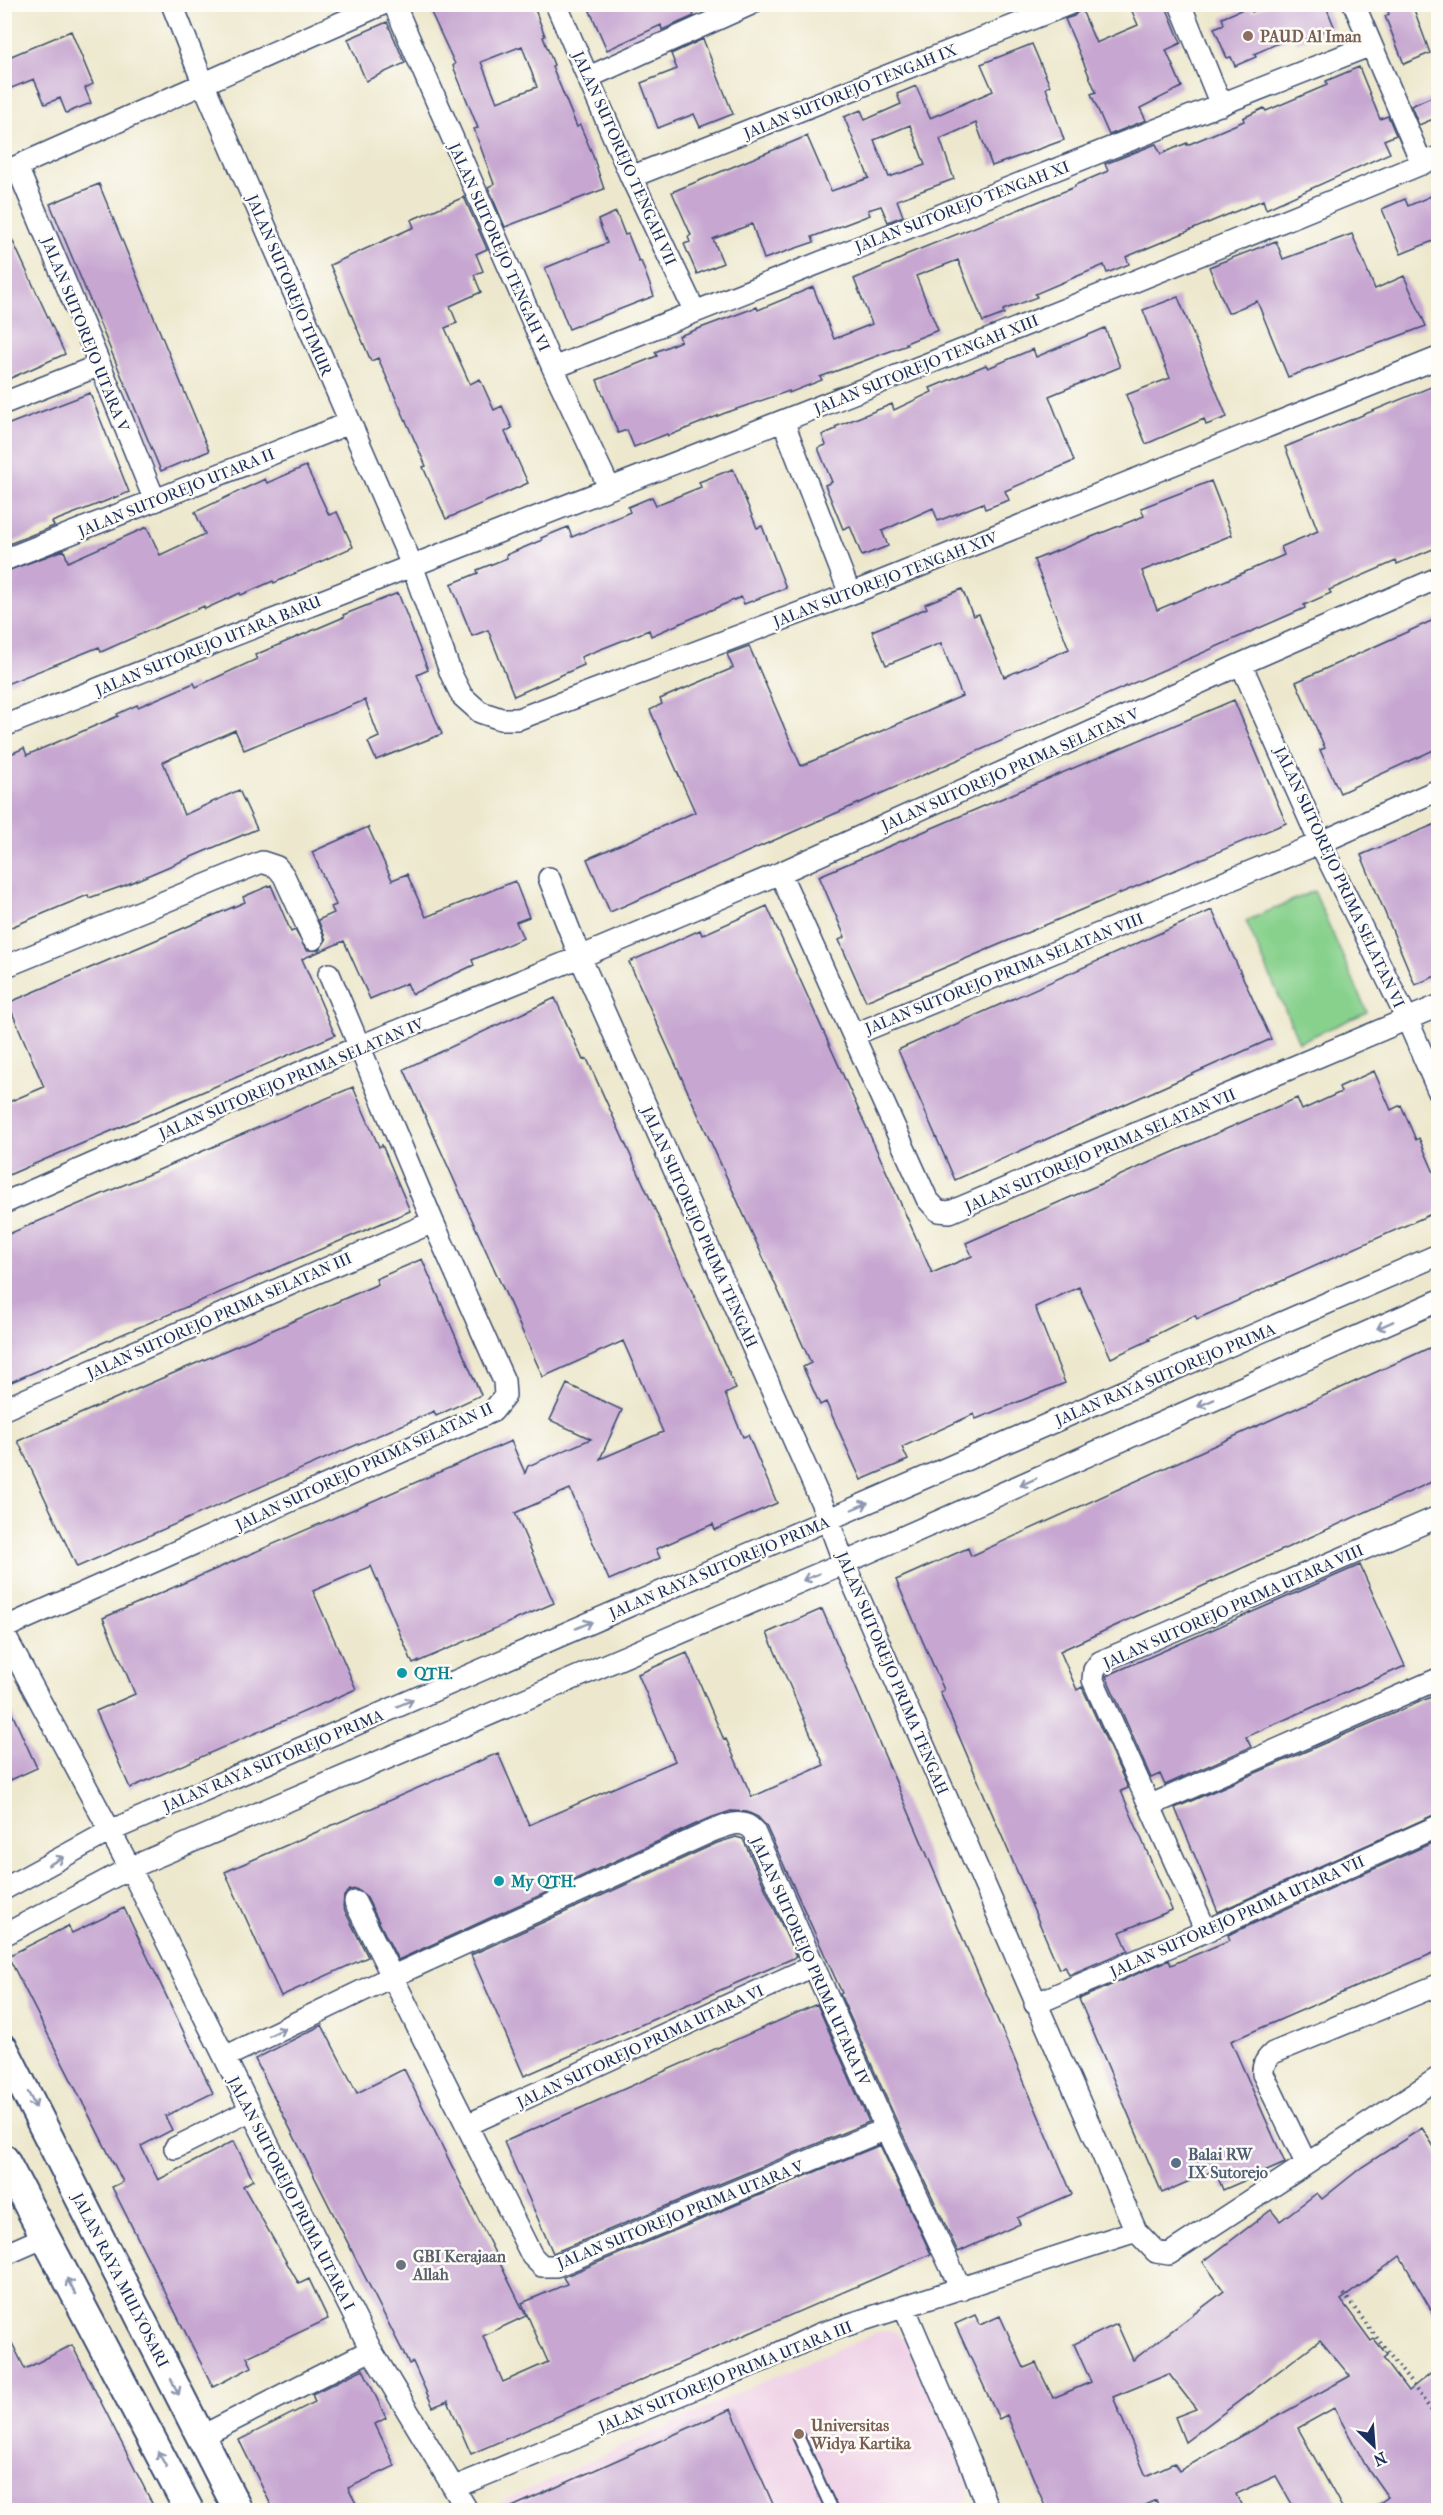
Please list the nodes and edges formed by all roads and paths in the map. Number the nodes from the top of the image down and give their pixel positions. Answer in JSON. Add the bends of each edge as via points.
{"nodes":[{"id":1,"x":172,"y":4,"type":"edge"},
{"id":2,"x":383,"y":4,"type":"edge"},
{"id":3,"x":394,"y":4,"type":"edge"},
{"id":4,"x":556,"y":4,"type":"edge"},
{"id":5,"x":751,"y":4,"type":"edge"},
{"id":6,"x":1069,"y":4,"type":"edge"},
{"id":7,"x":1180,"y":4,"type":"edge"},
{"id":8,"x":1354,"y":4,"type":"edge"},
{"id":9,"x":1371,"y":45,"type":"junction"},
{"id":10,"x":589,"y":77,"type":"junction"},
{"id":11,"x":204,"y":85,"type":"junction"},
{"id":12,"x":1221,"y":105,"type":"junction"},
{"id":13,"x":1430,"y":160,"type":"edge"},
{"id":14,"x":11,"y":170,"type":"edge"},
{"id":15,"x":632,"y":177,"type":"junction"},
{"id":16,"x":694,"y":312,"type":"junction"},
{"id":17,"x":1438,"y":358,"type":"edge"},
{"id":18,"x":100,"y":365,"type":"junction"},
{"id":19,"x":553,"y":368,"type":"junction"},
{"id":20,"x":4,"y":403,"type":"edge"},
{"id":21,"x":783,"y":422,"type":"junction"},
{"id":22,"x":347,"y":424,"type":"dead end"},
{"id":23,"x":609,"y":488,"type":"junction"},
{"id":24,"x":155,"y":501,"type":"junction"},
{"id":25,"x":4,"y":560,"type":"edge"},
{"id":26,"x":412,"y":565,"type":"junction"},
{"id":27,"x":1438,"y":578,"type":"edge"},
{"id":28,"x":850,"y":594,"type":"junction"},
{"id":29,"x":1242,"y":664,"type":"junction"},
{"id":30,"x":4,"y":726,"type":"edge"},
{"id":31,"x":1438,"y":790,"type":"edge"},
{"id":32,"x":1320,"y":843,"type":"junction"},
{"id":33,"x":780,"y":873,"type":"junction"},
{"id":34,"x":549,"y":878,"type":"dead end"},
{"id":35,"x":314,"y":939,"type":"dead end"},
{"id":36,"x":580,"y":957,"type":"junction"},
{"id":37,"x":4,"y":967,"type":"edge"},
{"id":38,"x":328,"y":974,"type":"dead end"},
{"id":39,"x":1438,"y":1006,"type":"edge"},
{"id":40,"x":1407,"y":1019,"type":"junction"},
{"id":41,"x":853,"y":1035,"type":"junction"},
{"id":42,"x":357,"y":1047,"type":"junction"},
{"id":43,"x":1438,"y":1090,"type":"edge"},
{"id":44,"x":4,"y":1203,"type":"edge"},
{"id":45,"x":433,"y":1222,"type":"junction"},
{"id":46,"x":1438,"y":1256,"type":"edge"},
{"id":47,"x":1438,"y":1301,"type":"edge"},
{"id":48,"x":4,"y":1408,"type":"edge"},
{"id":49,"x":1438,"y":1517,"type":"edge"},
{"id":50,"x":829,"y":1519,"type":"junction"},
{"id":51,"x":844,"y":1563,"type":"junction"},
{"id":52,"x":4,"y":1628,"type":"edge"},
{"id":53,"x":4,"y":1634,"type":"edge"},
{"id":54,"x":1438,"y":1679,"type":"edge"},
{"id":55,"x":1151,"y":1805,"type":"junction"},
{"id":56,"x":1438,"y":1826,"type":"edge"},
{"id":57,"x":110,"y":1831,"type":"junction"},
{"id":58,"x":130,"y":1868,"type":"junction"},
{"id":59,"x":4,"y":1889,"type":"edge"},
{"id":60,"x":355,"y":1902,"type":"dead end"},
{"id":61,"x":1206,"y":1931,"type":"junction"},
{"id":62,"x":4,"y":1935,"type":"edge"},
{"id":63,"x":813,"y":1966,"type":"junction"},
{"id":64,"x":391,"y":1977,"type":"junction"},
{"id":65,"x":1438,"y":1985,"type":"edge"},
{"id":66,"x":1035,"y":2004,"type":"junction"},
{"id":67,"x":4,"y":2049,"type":"edge"},
{"id":68,"x":225,"y":2057,"type":"junction"},
{"id":69,"x":1438,"y":2078,"type":"edge"},
{"id":70,"x":251,"y":2110,"type":"junction"},
{"id":71,"x":467,"y":2125,"type":"junction"},
{"id":72,"x":886,"y":2129,"type":"junction"},
{"id":73,"x":175,"y":2148,"type":"dead end"},
{"id":74,"x":4,"y":2159,"type":"edge"},
{"id":75,"x":1306,"y":2163,"type":"junction"},
{"id":76,"x":1136,"y":2231,"type":"junction"},
{"id":77,"x":45,"y":2237,"type":"junction"},
{"id":78,"x":4,"y":2255,"type":"edge"},
{"id":79,"x":961,"y":2289,"type":"junction"},
{"id":80,"x":1344,"y":2294,"type":"dead end"},
{"id":81,"x":904,"y":2307,"type":"junction"},
{"id":82,"x":371,"y":2350,"type":"junction"},
{"id":83,"x":1438,"y":2420,"type":"edge"},
{"id":84,"x":798,"y":2436,"type":"dead end"},
{"id":85,"x":200,"y":2437,"type":"junction"},
{"id":86,"x":455,"y":2487,"type":"junction"},
{"id":87,"x":189,"y":2511,"type":"edge"},
{"id":88,"x":238,"y":2511,"type":"edge"},
{"id":89,"x":467,"y":2511,"type":"edge"},
{"id":90,"x":832,"y":2511,"type":"edge"},
{"id":91,"x":988,"y":2511,"type":"edge"}],
"edges":[{"from":1,"to":11,"type":"street","name":"JALAN SUTOREJO TIMUR"},
{"from":2,"to":11,"type":"street"},
{"from":3,"to":19,"type":"street","name":"JALAN SUTOREJO TENGAH VI"},
{"from":4,"to":10,"type":"street","name":"JALAN SUTOREJO TENGAH VII"},
{"from":5,"to":10,"type":"street"},
{"from":6,"to":15,"type":"street","name":"JALAN SUTOREJO TENGAH IX"},
{"from":7,"to":12,"type":"street"},
{"from":8,"to":9,"type":"street"},
{"from":9,"to":12,"type":"street","name":"JALAN SUTOREJO TENGAH XI"},
{"from":9,"to":13,"type":"street"},
{"from":10,"to":15,"type":"street","name":"JALAN SUTOREJO TENGAH VII"},
{"from":11,"to":14,"type":"street"},
{"from":11,"to":26,"type":"street","name":"JALAN SUTOREJO TIMUR"},
{"from":12,"to":16,"type":"street","name":"JALAN SUTOREJO TENGAH XI"},
{"from":13,"to":21,"type":"street","name":"JALAN SUTOREJO TENGAH XIII"},
{"from":14,"to":18,"type":"street","name":"JALAN SUTOREJO UTARA V"},
{"from":15,"to":16,"type":"street","name":"JALAN SUTOREJO TENGAH VII"},
{"from":16,"to":19,"type":"street","name":"JALAN SUTOREJO TENGAH XI"},
{"from":17,"to":28,"type":"street","name":"JALAN SUTOREJO TENGAH XIV"},
{"from":18,"to":20,"type":"street"},
{"from":18,"to":24,"type":"street","name":"JALAN SUTOREJO UTARA V"},
{"from":19,"to":23,"type":"street","name":"JALAN SUTOREJO TENGAH VI"},
{"from":21,"to":23,"type":"street","name":"JALAN SUTOREJO TENGAH XIII"},
{"from":21,"to":28,"type":"street"},
{"from":22,"to":24,"type":"street","name":"JALAN SUTOREJO UTARA II"},
{"from":23,"to":26,"type":"street","name":"JALAN SUTOREJO TENGAH XIII"},
{"from":24,"to":25,"type":"street","name":"JALAN SUTOREJO UTARA II"},
{"from":26,"to":28,"type":"street","name":"JALAN SUTOREJO TENGAH XIV","via":[[462,696],[480,711],[501,719],[518,719]]},
{"from":26,"to":30,"type":"street","name":"JALAN SUTOREJO UTARA BARU"},
{"from":27,"to":29,"type":"street","name":"JALAN SUTOREJO PRIMA SELATAN V"},
{"from":29,"to":32,"type":"street","name":"JALAN SUTOREJO PRIMA SELATAN VI"},
{"from":29,"to":33,"type":"street","name":"JALAN SUTOREJO PRIMA SELATAN V"},
{"from":31,"to":32,"type":"street","name":"JALAN SUTOREJO PRIMA SELATAN VIII"},
{"from":32,"to":40,"type":"street","name":"JALAN SUTOREJO PRIMA SELATAN VI"},
{"from":32,"to":41,"type":"street","name":"JALAN SUTOREJO PRIMA SELATAN VIII"},
{"from":33,"to":36,"type":"street","name":"JALAN SUTOREJO PRIMA SELATAN V"},
{"from":33,"to":41,"type":"street","name":"JALAN SUTOREJO PRIMA SELATAN VIII"},
{"from":34,"to":36,"type":"street","name":"JALAN SUTOREJO PRIMA TENGAH"},
{"from":35,"to":37,"type":"street","via":[[284,876],[271,863],[262,862]]},
{"from":36,"to":42,"type":"street","name":"JALAN SUTOREJO PRIMA SELATAN IV"},
{"from":36,"to":50,"type":"street","name":"JALAN SUTOREJO PRIMA TENGAH"},
{"from":38,"to":42,"type":"street","name":"JALAN SUTOREJO PRIMA SELATAN II"},
{"from":39,"to":40,"type":"street","name":"JALAN SUTOREJO PRIMA SELATAN VII"},
{"from":40,"to":41,"type":"street","name":"JALAN SUTOREJO PRIMA SELATAN VII","via":[[950,1212],[938,1211],[927,1199]]},
{"from":40,"to":43,"type":"street","name":"JALAN SUTOREJO PRIMA SELATAN VI"},
{"from":42,"to":44,"type":"street","name":"JALAN SUTOREJO PRIMA SELATAN IV"},
{"from":42,"to":45,"type":"street","name":"JALAN SUTOREJO PRIMA SELATAN II"},
{"from":45,"to":48,"type":"street","name":"JALAN SUTOREJO PRIMA SELATAN III"},
{"from":45,"to":52,"type":"street","name":"JALAN SUTOREJO PRIMA SELATAN II","via":[[504,1381],[505,1396],[499,1406]]},
{"from":50,"to":46,"type":"street","name":"JALAN RAYA SUTOREJO PRIMA","one_way":true},
{"from":47,"to":51,"type":"street","one_way":true},
{"from":49,"to":55,"type":"street","name":"JALAN SUTOREJO PRIMA UTARA VIII","via":[[1100,1662],[1093,1680]]},
{"from":50,"to":51,"type":"street","name":"JALAN SUTOREJO PRIMA TENGAH"},
{"from":57,"to":50,"type":"street","name":"JALAN RAYA SUTOREJO PRIMA","one_way":true},
{"from":51,"to":58,"type":"street","one_way":true},
{"from":51,"to":66,"type":"street","name":"JALAN SUTOREJO PRIMA TENGAH"},
{"from":53,"to":57,"type":"street","name":"JALAN SUTOREJO PRIMA UTARA I"},
{"from":54,"to":55,"type":"street"},
{"from":55,"to":61,"type":"street","name":"JALAN SUTOREJO PRIMA UTARA VIII"},
{"from":56,"to":61,"type":"street","name":"JALAN SUTOREJO PRIMA UTARA VII"},
{"from":57,"to":58,"type":"street","name":"JALAN SUTOREJO PRIMA UTARA I"},
{"from":59,"to":57,"type":"street","name":"JALAN RAYA SUTOREJO PRIMA","one_way":true},
{"from":58,"to":62,"type":"street"},
{"from":58,"to":68,"type":"street","name":"JALAN SUTOREJO PRIMA UTARA I"},
{"from":60,"to":64,"type":"street","name":"JALAN SUTOREJO PRIMA UTARA V"},
{"from":61,"to":66,"type":"street","name":"JALAN SUTOREJO PRIMA UTARA VII"},
{"from":63,"to":64,"type":"street","name":"JALAN SUTOREJO PRIMA UTARA IV","via":[[754,1831],[746,1824],[736,1823]]},
{"from":63,"to":71,"type":"street","name":"JALAN SUTOREJO PRIMA UTARA VI"},
{"from":63,"to":72,"type":"street","name":"JALAN SUTOREJO PRIMA UTARA IV"},
{"from":68,"to":64,"type":"street","name":"JALAN SUTOREJO PRIMA UTARA IV","one_way":true},
{"from":64,"to":71,"type":"street","name":"JALAN SUTOREJO PRIMA UTARA V"},
{"from":65,"to":75,"type":"street","via":[[1268,2058],[1262,2069],[1267,2084]]},
{"from":66,"to":76,"type":"street","name":"JALAN SUTOREJO PRIMA TENGAH"},
{"from":67,"to":85,"type":"main road","name":"JALAN RAYA MULYOSARI","one_way":true},
{"from":68,"to":70,"type":"street","name":"JALAN SUTOREJO PRIMA UTARA I"},
{"from":69,"to":75,"type":"street"},
{"from":70,"to":73,"type":"street"},
{"from":70,"to":82,"type":"street","name":"JALAN SUTOREJO PRIMA UTARA I"},
{"from":71,"to":72,"type":"street","name":"JALAN SUTOREJO PRIMA UTARA V","via":[[532,2256],[548,2267]]},
{"from":72,"to":79,"type":"street","name":"JALAN SUTOREJO PRIMA UTARA IV"},
{"from":74,"to":77,"type":"main road"},
{"from":75,"to":76,"type":"street","name":"JALAN SUTOREJO PRIMA TENGAH","via":[[1169,2254],[1156,2252]]},
{"from":76,"to":79,"type":"street","name":"JALAN SUTOREJO PRIMA UTARA III"},
{"from":77,"to":78,"type":"street"},
{"from":87,"to":77,"type":"main road","one_way":true},
{"from":79,"to":81,"type":"street","name":"JALAN SUTOREJO PRIMA UTARA III"},
{"from":80,"to":83,"type":"path"},
{"from":81,"to":86,"type":"street","name":"JALAN SUTOREJO PRIMA UTARA III","via":[[820,2334]]},
{"from":81,"to":91,"type":"street"},
{"from":82,"to":85,"type":"street"},
{"from":82,"to":86,"type":"street","name":"JALAN SUTOREJO PRIMA UTARA I"},
{"from":84,"to":90,"type":"lane"},
{"from":85,"to":88,"type":"main road","name":"JALAN RAYA MULYOSARI"},
{"from":86,"to":89,"type":"street","name":"JALAN SUTOREJO PRIMA UTARA I"}]}
